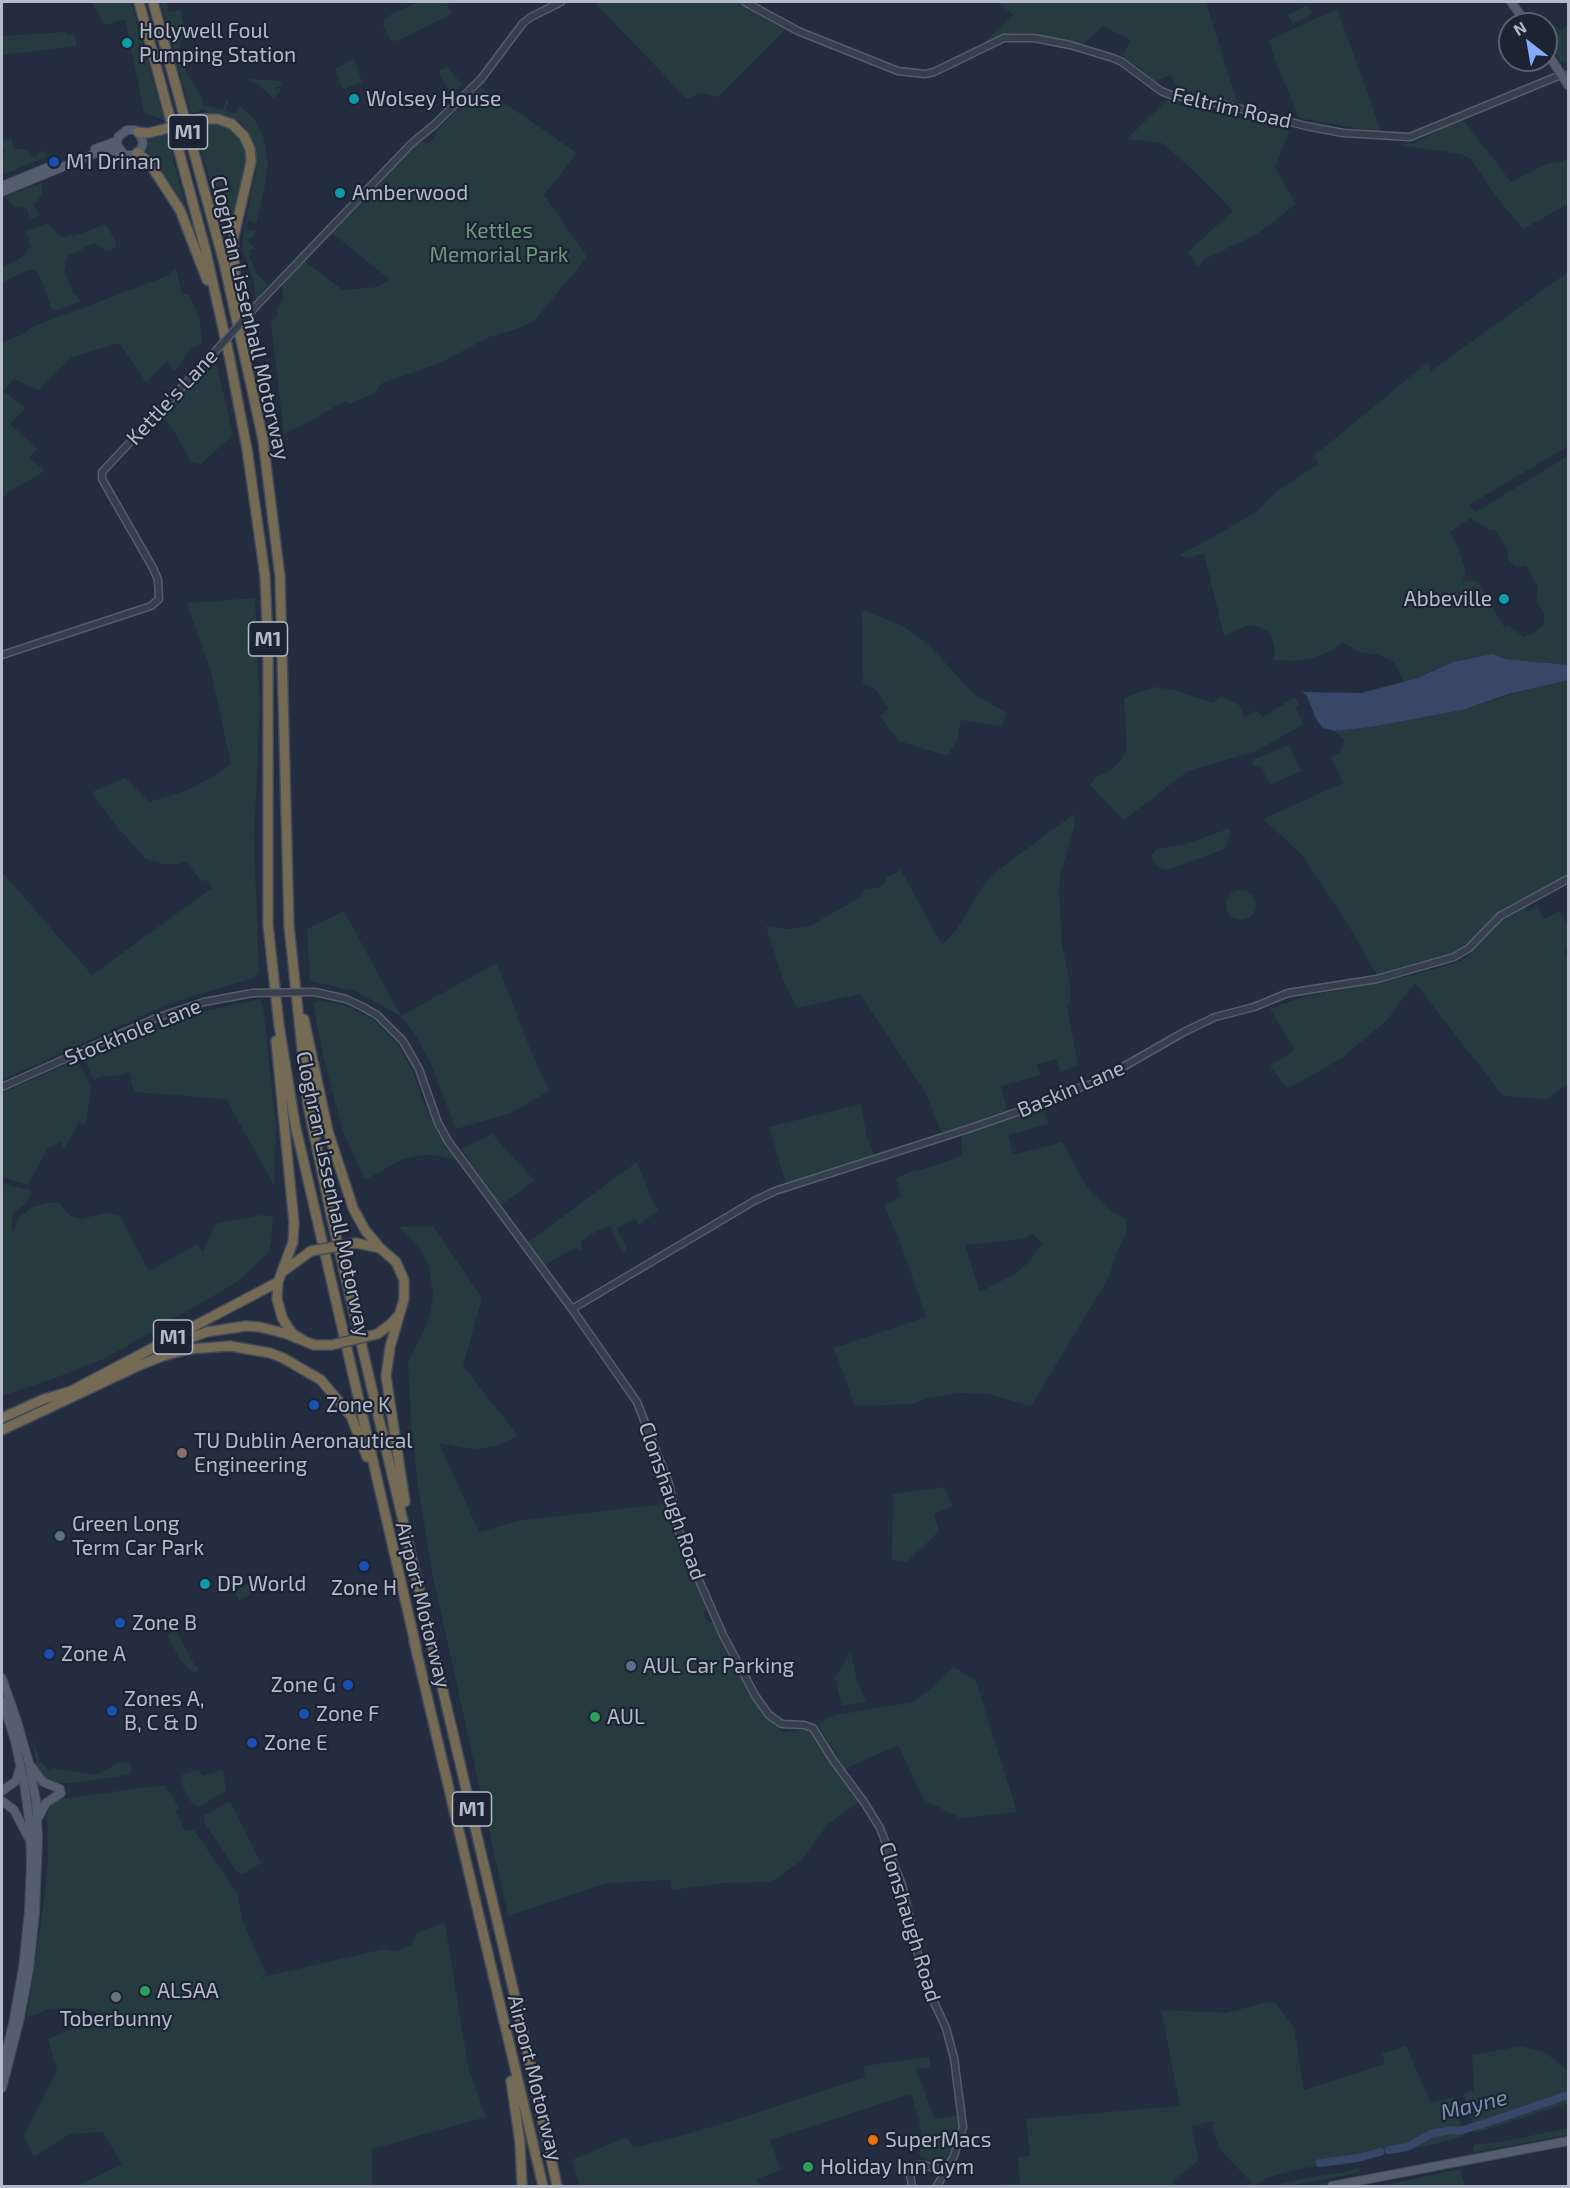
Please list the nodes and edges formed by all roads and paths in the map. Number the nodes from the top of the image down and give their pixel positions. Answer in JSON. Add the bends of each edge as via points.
{"nodes":[{"id":1,"x":139,"y":2,"type":"edge"},
{"id":2,"x":153,"y":2,"type":"edge"},
{"id":3,"x":561,"y":2,"type":"edge"},
{"id":4,"x":745,"y":2,"type":"edge"},
{"id":5,"x":1558,"y":67,"type":"edge"},
{"id":6,"x":1563,"y":74,"type":"junction"},
{"id":7,"x":1569,"y":85,"type":"edge"},
{"id":8,"x":138,"y":132,"type":"junction"},
{"id":9,"x":117,"y":141,"type":"junction"},
{"id":10,"x":137,"y":153,"type":"junction"},
{"id":11,"x":124,"y":154,"type":"junction"},
{"id":12,"x":2,"y":186,"type":"edge"},
{"id":13,"x":2,"y":192,"type":"edge"},
{"id":14,"x":229,"y":355,"type":"junction"},
{"id":15,"x":263,"y":440,"type":"junction"},
{"id":16,"x":2,"y":655,"type":"edge"},
{"id":17,"x":1569,"y":879,"type":"edge"},
{"id":18,"x":268,"y":925,"type":"junction"},
{"id":19,"x":291,"y":954,"type":"junction"},
{"id":20,"x":2,"y":1087,"type":"edge"},
{"id":21,"x":380,"y":1248,"type":"junction"},
{"id":22,"x":283,"y":1272,"type":"junction"},
{"id":23,"x":278,"y":1282,"type":"junction"},
{"id":24,"x":572,"y":1309,"type":"junction"},
{"id":25,"x":400,"y":1312,"type":"junction"},
{"id":26,"x":303,"y":1340,"type":"junction"},
{"id":27,"x":68,"y":1392,"type":"junction"},
{"id":28,"x":61,"y":1401,"type":"junction"},
{"id":29,"x":2,"y":1418,"type":"edge"},
{"id":30,"x":2,"y":1425,"type":"edge"},
{"id":31,"x":2,"y":1430,"type":"edge"},
{"id":32,"x":424,"y":1605,"type":"junction"},
{"id":33,"x":416,"y":1647,"type":"junction"},
{"id":34,"x":2,"y":1678,"type":"edge"},
{"id":35,"x":2,"y":1701,"type":"edge"},
{"id":36,"x":25,"y":1764,"type":"junction"},
{"id":37,"x":2,"y":1791,"type":"edge"},
{"id":38,"x":2,"y":1801,"type":"edge"},
{"id":39,"x":38,"y":1820,"type":"junction"},
{"id":40,"x":30,"y":1841,"type":"junction"},
{"id":41,"x":483,"y":1935,"type":"junction"},
{"id":42,"x":2,"y":2068,"type":"edge"},
{"id":43,"x":2,"y":2088,"type":"edge"},
{"id":44,"x":547,"y":2136,"type":"junction"},
{"id":45,"x":1569,"y":2141,"type":"edge"},
{"id":46,"x":947,"y":2166,"type":"junction"},
{"id":47,"x":932,"y":2169,"type":"junction"},
{"id":48,"x":937,"y":2186,"type":"edge"},
{"id":49,"x":522,"y":2187,"type":"edge"},
{"id":50,"x":543,"y":2187,"type":"edge"},
{"id":51,"x":559,"y":2187,"type":"edge"},
{"id":52,"x":912,"y":2187,"type":"edge"},
{"id":53,"x":1332,"y":2187,"type":"edge"}],
"edges":[{"from":1,"to":14,"type":"highway","name":"Cloghran Lissenhall Motorway","number":"M1","via":[[206,252]]},
{"from":2,"to":15,"type":"highway","name":"Cloghran Lissenhall Motorway","number":"M1","via":[[224,263]]},
{"from":3,"to":16,"type":"street","name":"Kettle's Lane","bridge":true,"via":[[523,23],[481,79],[411,144],[102,472],[102,479],[153,568],[159,599],[152,606]]},
{"from":4,"to":6,"type":"street","name":"Feltrim Road","via":[[787,26],[898,71],[934,72],[1004,38],[1034,38],[1113,58],[1171,95],[1367,135],[1410,137]]},
{"from":5,"to":6,"type":"main road"},
{"from":6,"to":7,"type":"main road"},
{"from":8,"to":9,"type":"main road","via":[[127,130]]},
{"from":8,"to":10,"type":"main road","via":[[143,143]]},
{"from":8,"to":15,"type":"highway","bridge":true,"via":[[148,133],[199,119],[218,119],[232,124],[250,148],[251,162],[233,240],[235,278]]},
{"from":9,"to":11,"type":"main road"},
{"from":9,"to":12,"type":"main road"},
{"from":10,"to":11,"type":"main road"},
{"from":10,"to":14,"type":"highway","via":[[148,161],[180,210]]},
{"from":11,"to":13,"type":"main road","via":[[99,152]]},
{"from":14,"to":18,"type":"highway","name":"Cloghran Lissenhall Motorway","number":"M1","via":[[265,576]]},
{"from":15,"to":19,"type":"highway","name":"Cloghran Lissenhall Motorway","number":"M1","via":[[280,578]]},
{"from":17,"to":24,"type":"street","name":"Baskin Lane","via":[[1500,916],[1469,948],[1454,957],[1375,980],[1288,993],[1215,1017],[1095,1083],[968,1130],[775,1191]]},
{"from":18,"to":22,"type":"highway","number":"M1","via":[[294,1223],[293,1242]]},
{"from":18,"to":33,"type":"highway","name":"Cloghran Lissenhall Motorway","number":"M1","via":[[295,1124]]},
{"from":19,"to":21,"type":"highway","via":[[328,1131],[352,1208]]},
{"from":19,"to":32,"type":"highway","name":"Cloghran Lissenhall Motorway","number":"M1","via":[[311,1116],[331,1215]]},
{"from":20,"to":24,"type":"street","name":"Stockhole Lane","bridge":true,"via":[[156,1018],[204,1002],[253,993],[315,992],[339,997],[378,1015],[403,1041],[448,1141]]},
{"from":21,"to":22,"type":"highway","number":"M1","bridge":true,"via":[[356,1243],[311,1251]]},
{"from":21,"to":25,"type":"highway","number":"M1","via":[[396,1262],[404,1280]]},
{"from":22,"to":23,"type":"highway","number":"M1"},
{"from":23,"to":26,"type":"highway","via":[[282,1317],[293,1334]]},
{"from":23,"to":27,"type":"highway","number":"M1"},
{"from":24,"to":46,"type":"street","name":"Clonshaugh Road","via":[[642,1412],[669,1484],[688,1555],[756,1697],[769,1715],[782,1724],[813,1728],[832,1761],[872,1814],[886,1842],[902,1885],[924,1980],[946,2028],[954,2058],[963,2127]]},
{"from":25,"to":26,"type":"highway","bridge":true,"via":[[377,1334],[332,1345],[314,1345]]},
{"from":25,"to":32,"type":"highway","number":"M1","via":[[388,1356],[386,1387]]},
{"from":26,"to":28,"type":"highway","number":"M1","via":[[260,1327],[232,1327],[191,1336]]},
{"from":27,"to":29,"type":"highway","number":"M1"},
{"from":27,"to":30,"type":"highway","number":"M1"},
{"from":28,"to":31,"type":"highway","name":"Airport Motorway","number":"M1"},
{"from":28,"to":33,"type":"highway","name":"Airport Motorway","number":"M1","via":[[176,1351],[199,1348],[230,1346],[270,1353],[309,1371],[342,1403],[360,1436]]},
{"from":32,"to":44,"type":"highway","name":"Airport Motorway","number":"M1"},
{"from":33,"to":41,"type":"highway","name":"Airport Motorway","number":"M1"},
{"from":34,"to":36,"type":"main road","via":[[17,1721]]},
{"from":35,"to":36,"type":"main road"},
{"from":36,"to":37,"type":"main road","via":[[16,1781]]},
{"from":36,"to":39,"type":"main road"},
{"from":36,"to":39,"type":"main road","via":[[43,1782],[60,1791],[46,1803]]},
{"from":36,"to":40,"type":"main road"},
{"from":38,"to":40,"type":"main road","via":[[14,1809]]},
{"from":39,"to":43,"type":"main road","via":[[28,1969]]},
{"from":40,"to":42,"type":"main road","via":[[23,1968]]},
{"from":41,"to":49,"type":"highway","number":"M1","via":[[518,2121]]},
{"from":41,"to":50,"type":"highway","name":"Airport Motorway","number":"M1"},
{"from":44,"to":51,"type":"highway"},
{"from":44,"to":51,"type":"highway","name":"Airport Motorway","number":"M1"},
{"from":45,"to":53,"type":"main road"},
{"from":46,"to":47,"type":"street"},
{"from":46,"to":48,"type":"street","name":"Clonshaugh Road"},
{"from":47,"to":48,"type":"street","name":"Clonshaugh Road"},
{"from":47,"to":52,"type":"street","via":[[923,2164],[914,2167],[910,2175]]}]}
